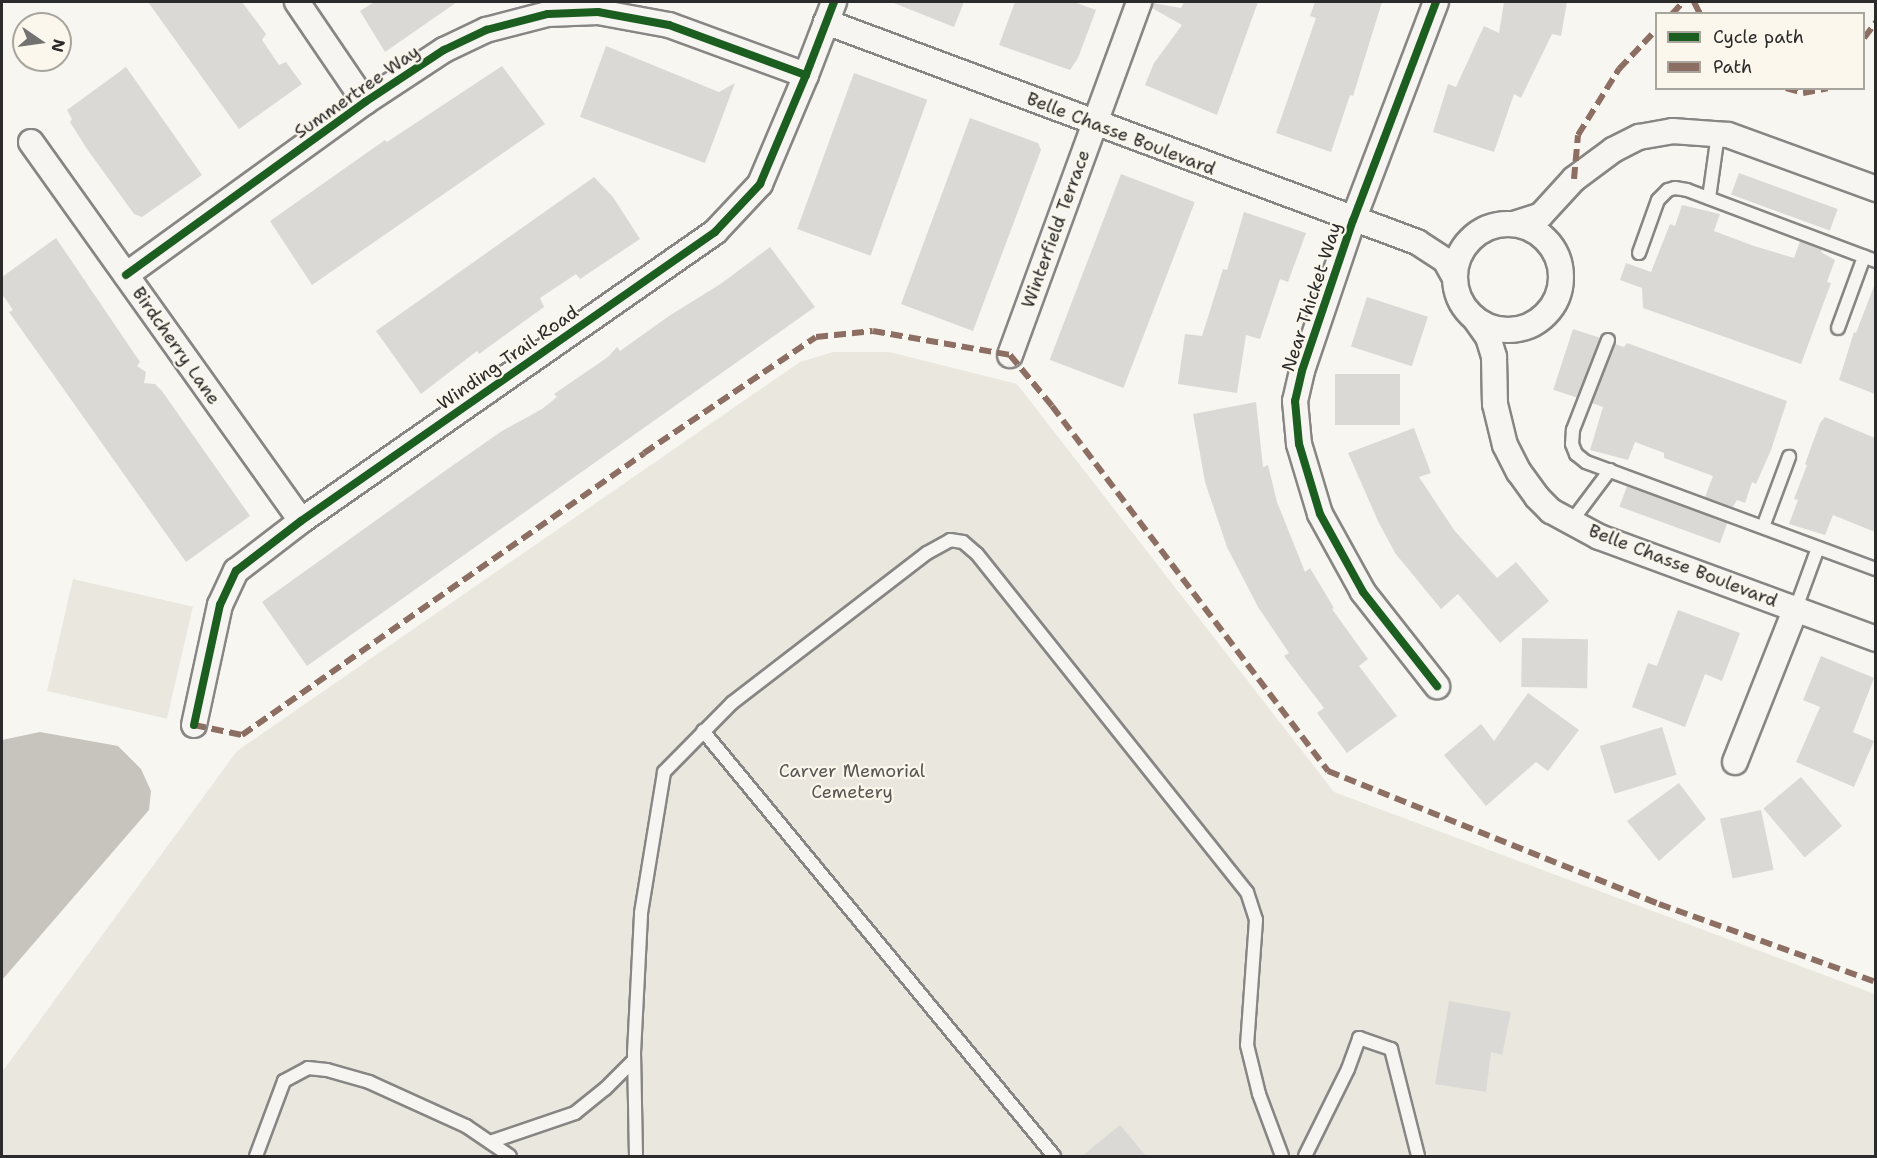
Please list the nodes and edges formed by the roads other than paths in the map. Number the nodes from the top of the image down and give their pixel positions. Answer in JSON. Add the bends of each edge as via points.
{"nodes":[{"id":1,"x":297,"y":2,"type":"edge"},
{"id":2,"x":1139,"y":2,"type":"edge"},
{"id":3,"x":1437,"y":2,"type":"edge"},
{"id":4,"x":830,"y":12,"type":"edge"},
{"id":5,"x":806,"y":75,"type":"junction"},
{"id":6,"x":366,"y":102,"type":"junction"},
{"id":7,"x":1094,"y":124,"type":"junction"},
{"id":8,"x":1718,"y":134,"type":"junction"},
{"id":9,"x":31,"y":142,"type":"dead end"},
{"id":10,"x":1875,"y":189,"type":"edge"},
{"id":11,"x":1709,"y":198,"type":"junction"},
{"id":12,"x":1550,"y":206,"type":"junction"},
{"id":13,"x":1353,"y":220,"type":"junction"},
{"id":14,"x":1514,"y":224,"type":"junction"},
{"id":15,"x":1470,"y":240,"type":"junction"},
{"id":16,"x":1417,"y":242,"type":"junction"},
{"id":17,"x":1550,"y":246,"type":"junction"},
{"id":18,"x":1640,"y":252,"type":"dead end"},
{"id":19,"x":1870,"y":259,"type":"edge"},
{"id":20,"x":126,"y":275,"type":"junction"},
{"id":21,"x":1454,"y":276,"type":"junction"},
{"id":22,"x":1476,"y":320,"type":"junction"},
{"id":23,"x":1838,"y":328,"type":"dead end"},
{"id":24,"x":1518,"y":331,"type":"junction"},
{"id":25,"x":1608,"y":340,"type":"dead end"},
{"id":26,"x":1010,"y":355,"type":"dead end"},
{"id":27,"x":1494,"y":357,"type":"junction"},
{"id":28,"x":1789,"y":457,"type":"dead end"},
{"id":29,"x":1610,"y":470,"type":"junction"},
{"id":30,"x":301,"y":520,"type":"junction"},
{"id":31,"x":1571,"y":522,"type":"junction"},
{"id":32,"x":1763,"y":528,"type":"junction"},
{"id":33,"x":1818,"y":548,"type":"junction"},
{"id":34,"x":1875,"y":569,"type":"edge"},
{"id":35,"x":1796,"y":608,"type":"junction"},
{"id":36,"x":1875,"y":639,"type":"edge"},
{"id":37,"x":1437,"y":686,"type":"dead end"},
{"id":38,"x":194,"y":724,"type":"dead end"},
{"id":39,"x":703,"y":731,"type":"junction"},
{"id":40,"x":1735,"y":762,"type":"dead end"},
{"id":41,"x":634,"y":1060,"type":"junction"},
{"id":42,"x":490,"y":1142,"type":"junction"},
{"id":43,"x":256,"y":1156,"type":"edge"},
{"id":44,"x":510,"y":1156,"type":"edge"},
{"id":45,"x":636,"y":1156,"type":"edge"},
{"id":46,"x":1054,"y":1156,"type":"edge"},
{"id":47,"x":1282,"y":1156,"type":"edge"},
{"id":48,"x":1305,"y":1156,"type":"edge"},
{"id":49,"x":1418,"y":1156,"type":"edge"}],
"edges":[{"from":1,"to":6,"type":"street"},
{"from":2,"to":7,"type":"street","name":"Winterfield Terrace"},
{"from":3,"to":13,"type":"street","name":"Near Thicket Way"},
{"from":4,"to":5,"type":"street","name":"Winding Trail Road"},
{"from":4,"to":7,"type":"street","name":"Belle Chasse Boulevard"},
{"from":5,"to":6,"type":"street","name":"Summertree Way","via":[[669,25],[598,12],[548,14],[486,30],[444,50]]},
{"from":5,"to":30,"type":"street","name":"Winding Trail Road","via":[[760,184],[715,232]]},
{"from":6,"to":20,"type":"street","name":"Summertree Way"},
{"from":7,"to":13,"type":"street","name":"Belle Chasse Boulevard"},
{"from":7,"to":26,"type":"street","name":"Winterfield Terrace"},
{"from":8,"to":10,"type":"street","name":"Belle Chasse Boulevard"},
{"from":8,"to":11,"type":"lane"},
{"from":8,"to":12,"type":"street","name":"Belle Chasse Boulevard","via":[[1672,131],[1639,137],[1597,159]]},
{"from":9,"to":20,"type":"street","name":"Birdcherry Lane"},
{"from":11,"to":18,"type":"lane","via":[[1687,190],[1668,190],[1658,200]]},
{"from":11,"to":19,"type":"lane"},
{"from":12,"to":14,"type":"street","name":"Belle Chasse Boulevard","via":[[1540,215]]},
{"from":12,"to":17,"type":"street"},
{"from":13,"to":16,"type":"street","name":"Belle Chasse Boulevard"},
{"from":13,"to":37,"type":"street","name":"Near Thicket Way","via":[[1302,371],[1295,401],[1299,444],[1320,514],[1363,592]]},
{"from":14,"to":15,"type":"street","name":"Belle Chasse Boulevard","via":[[1489,227]]},
{"from":14,"to":17,"type":"street","via":[[1537,231]]},
{"from":15,"to":16,"type":"street","name":"Belle Chasse Boulevard","via":[[1442,245]]},
{"from":15,"to":21,"type":"street","via":[[1457,259]]},
{"from":16,"to":21,"type":"street","name":"Belle Chasse Boulevard","via":[[1445,260]]},
{"from":17,"to":24,"type":"street","via":[[1561,267],[1555,304],[1539,322]]},
{"from":19,"to":23,"type":"lane"},
{"from":20,"to":30,"type":"street","name":"Birdcherry Lane"},
{"from":21,"to":22,"type":"street","name":"Belle Chasse Boulevard","via":[[1456,292]]},
{"from":22,"to":24,"type":"street","via":[[1491,329]]},
{"from":22,"to":27,"type":"street","name":"Belle Chasse Boulevard","via":[[1488,337]]},
{"from":24,"to":27,"type":"street"},
{"from":25,"to":29,"type":"lane","via":[[1573,430],[1572,444],[1586,462]]},
{"from":27,"to":31,"type":"street","name":"Belle Chasse Boulevard","via":[[1496,404],[1505,445],[1537,497]]},
{"from":28,"to":32,"type":"lane"},
{"from":29,"to":31,"type":"lane"},
{"from":29,"to":32,"type":"lane"},
{"from":30,"to":38,"type":"street","name":"Winding Trail Road","via":[[236,571],[220,605]]},
{"from":31,"to":35,"type":"street","name":"Belle Chasse Boulevard","via":[[1599,537]]},
{"from":32,"to":33,"type":"lane"},
{"from":33,"to":34,"type":"lane"},
{"from":33,"to":35,"type":"lane"},
{"from":35,"to":36,"type":"street","name":"Belle Chasse Boulevard"},
{"from":35,"to":40,"type":"street"},
{"from":39,"to":41,"type":"lane","via":[[664,772],[641,913]]},
{"from":39,"to":46,"type":"lane"},
{"from":39,"to":47,"type":"lane","via":[[732,703],[927,553],[950,540],[963,542],[977,554],[1247,892],[1256,920],[1247,1045],[1259,1094]]},
{"from":41,"to":42,"type":"lane","via":[[575,1113]]},
{"from":41,"to":45,"type":"lane"},
{"from":42,"to":43,"type":"lane","via":[[466,1126],[369,1082],[308,1068],[284,1081]]},
{"from":42,"to":44,"type":"lane"},
{"from":48,"to":49,"type":"lane","via":[[1359,1038],[1391,1049]]}]}
